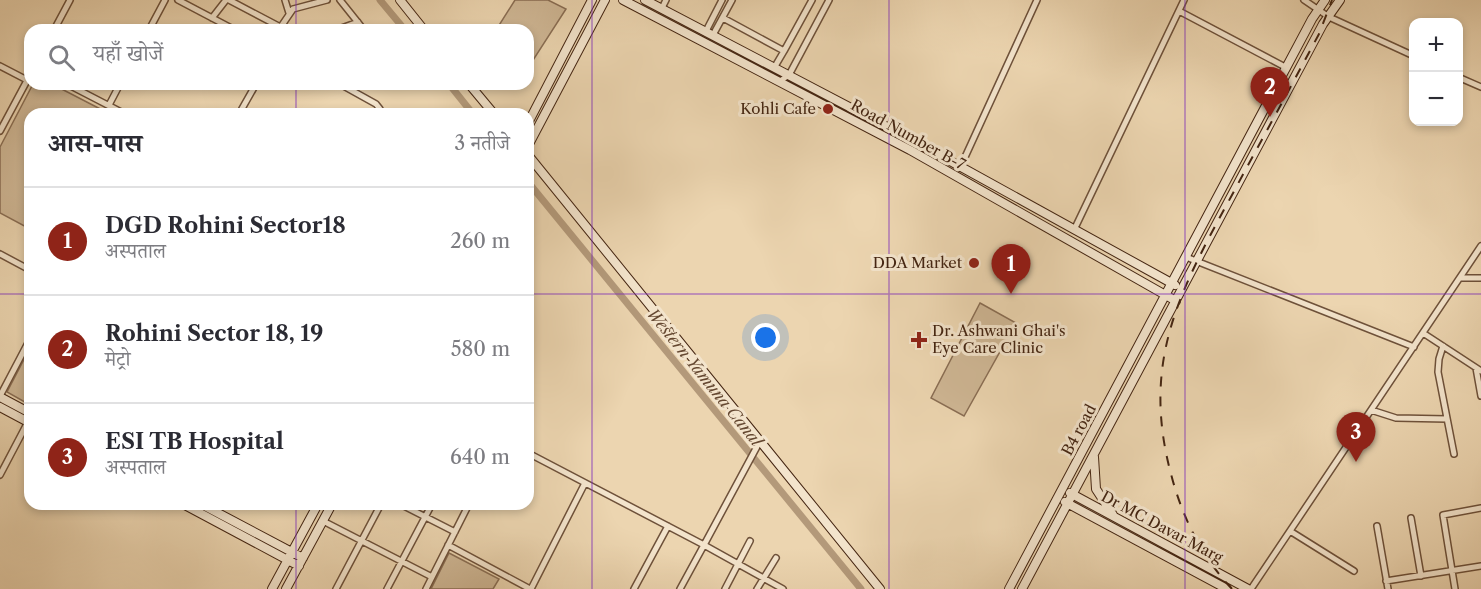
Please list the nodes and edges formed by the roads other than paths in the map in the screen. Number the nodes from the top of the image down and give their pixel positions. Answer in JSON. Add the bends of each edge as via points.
{"nodes":[{"id":1,"x":70,"y":0,"type":"edge"},
{"id":2,"x":165,"y":0,"type":"edge"},
{"id":3,"x":178,"y":0,"type":"edge"},
{"id":4,"x":228,"y":0,"type":"edge"},
{"id":5,"x":285,"y":0,"type":"edge"},
{"id":6,"x":327,"y":0,"type":"edge"},
{"id":7,"x":340,"y":0,"type":"edge"},
{"id":8,"x":400,"y":0,"type":"edge"},
{"id":9,"x":592,"y":0,"type":"edge"},
{"id":10,"x":605,"y":0,"type":"edge"},
{"id":11,"x":624,"y":0,"type":"edge"},
{"id":12,"x":645,"y":0,"type":"edge"},
{"id":13,"x":666,"y":0,"type":"edge"},
{"id":14,"x":722,"y":0,"type":"edge"},
{"id":15,"x":732,"y":0,"type":"edge"},
{"id":16,"x":812,"y":0,"type":"edge"},
{"id":17,"x":829,"y":0,"type":"edge"},
{"id":18,"x":1037,"y":0,"type":"edge"},
{"id":19,"x":1184,"y":0,"type":"edge"},
{"id":20,"x":1304,"y":0,"type":"edge"},
{"id":21,"x":1325,"y":0,"type":"edge"},
{"id":22,"x":1340,"y":0,"type":"edge"},
{"id":23,"x":662,"y":8,"type":"junction"},
{"id":24,"x":1179,"y":11,"type":"junction"},
{"id":25,"x":1318,"y":11,"type":"junction"},
{"id":26,"x":289,"y":13,"type":"junction"},
{"id":27,"x":804,"y":13,"type":"junction"},
{"id":28,"x":1329,"y":16,"type":"junction"},
{"id":29,"x":212,"y":18,"type":"junction"},
{"id":30,"x":723,"y":18,"type":"junction"},
{"id":31,"x":818,"y":21,"type":"junction"},
{"id":32,"x":358,"y":22,"type":"joint"},
{"id":33,"x":57,"y":24,"type":"edge"},
{"id":34,"x":152,"y":24,"type":"edge"},
{"id":35,"x":224,"y":24,"type":"edge"},
{"id":36,"x":273,"y":24,"type":"edge"},
{"id":37,"x":284,"y":24,"type":"edge"},
{"id":38,"x":352,"y":24,"type":"edge"},
{"id":39,"x":419,"y":24,"type":"edge"},
{"id":40,"x":709,"y":33,"type":"junction"},
{"id":41,"x":784,"y":51,"type":"junction"},
{"id":42,"x":1409,"y":54,"type":"edge"},
{"id":43,"x":0,"y":66,"type":"edge"},
{"id":44,"x":774,"y":68,"type":"junction"},
{"id":45,"x":1287,"y":68,"type":"junction"},
{"id":46,"x":24,"y":75,"type":"edge"},
{"id":47,"x":789,"y":75,"type":"junction"},
{"id":48,"x":1463,"y":78,"type":"edge"},
{"id":49,"x":780,"y":81,"type":"junction"},
{"id":50,"x":24,"y":86,"type":"edge"},
{"id":51,"x":1481,"y":87,"type":"edge"},
{"id":52,"x":79,"y":90,"type":"edge"},
{"id":53,"x":117,"y":90,"type":"edge"},
{"id":54,"x":253,"y":90,"type":"edge"},
{"id":55,"x":350,"y":90,"type":"edge"},
{"id":56,"x":474,"y":90,"type":"edge"},
{"id":57,"x":109,"y":105,"type":"junction"},
{"id":58,"x":114,"y":108,"type":"edge"},
{"id":59,"x":242,"y":108,"type":"edge"},
{"id":60,"x":380,"y":108,"type":"edge"},
{"id":61,"x":489,"y":108,"type":"edge"},
{"id":62,"x":534,"y":111,"type":"edge"},
{"id":63,"x":0,"y":130,"type":"edge"},
{"id":64,"x":534,"y":136,"type":"edge"},
{"id":65,"x":914,"y":141,"type":"junction"},
{"id":66,"x":910,"y":150,"type":"junction"},
{"id":67,"x":534,"y":163,"type":"edge"},
{"id":68,"x":960,"y":168,"type":"junction"},
{"id":69,"x":1074,"y":230,"type":"junction"},
{"id":70,"x":1481,"y":246,"type":"edge"},
{"id":71,"x":0,"y":254,"type":"edge"},
{"id":72,"x":1186,"y":257,"type":"junction"},
{"id":73,"x":1197,"y":262,"type":"junction"},
{"id":74,"x":24,"y":267,"type":"edge"},
{"id":75,"x":1460,"y":278,"type":"junction"},
{"id":76,"x":1481,"y":278,"type":"edge"},
{"id":77,"x":1172,"y":284,"type":"junction"},
{"id":78,"x":1182,"y":290,"type":"junction"},
{"id":79,"x":1166,"y":295,"type":"junction"},
{"id":80,"x":1176,"y":301,"type":"junction"},
{"id":81,"x":1423,"y":333,"type":"junction"},
{"id":82,"x":1443,"y":346,"type":"junction"},
{"id":83,"x":1414,"y":347,"type":"junction"},
{"id":84,"x":24,"y":350,"type":"edge"},
{"id":85,"x":1479,"y":369,"type":"edge"},
{"id":86,"x":1121,"y":379,"type":"junction"},
{"id":87,"x":1131,"y":385,"type":"junction"},
{"id":88,"x":0,"y":396,"type":"edge"},
{"id":89,"x":1481,"y":396,"type":"edge"},
{"id":90,"x":0,"y":406,"type":"edge"},
{"id":91,"x":1371,"y":410,"type":"junction"},
{"id":92,"x":24,"y":414,"type":"edge"},
{"id":93,"x":24,"y":416,"type":"edge"},
{"id":94,"x":1447,"y":419,"type":"junction"},
{"id":95,"x":24,"y":430,"type":"edge"},
{"id":96,"x":758,"y":444,"type":"junction"},
{"id":97,"x":1454,"y":454,"type":"dead end"},
{"id":98,"x":1094,"y":455,"type":"junction"},
{"id":99,"x":534,"y":456,"type":"edge"},
{"id":100,"x":0,"y":475,"type":"edge"},
{"id":101,"x":585,"y":483,"type":"junction"},
{"id":102,"x":1063,"y":489,"type":"junction"},
{"id":103,"x":1073,"y":495,"type":"junction"},
{"id":104,"x":1059,"y":498,"type":"junction"},
{"id":105,"x":1068,"y":504,"type":"junction"},
{"id":106,"x":1481,"y":508,"type":"edge"},
{"id":107,"x":195,"y":510,"type":"edge"},
{"id":108,"x":211,"y":510,"type":"edge"},
{"id":109,"x":315,"y":510,"type":"edge"},
{"id":110,"x":328,"y":510,"type":"edge"},
{"id":111,"x":378,"y":510,"type":"edge"},
{"id":112,"x":412,"y":510,"type":"edge"},
{"id":113,"x":429,"y":510,"type":"edge"},
{"id":114,"x":466,"y":510,"type":"edge"},
{"id":115,"x":425,"y":517,"type":"junction"},
{"id":116,"x":1115,"y":518,"type":"junction"},
{"id":117,"x":1411,"y":518,"type":"dead end"},
{"id":118,"x":322,"y":521,"type":"junction"},
{"id":119,"x":668,"y":526,"type":"junction"},
{"id":120,"x":1377,"y":526,"type":"dead end"},
{"id":121,"x":1290,"y":531,"type":"junction"},
{"id":122,"x":455,"y":532,"type":"junction"},
{"id":123,"x":361,"y":541,"type":"junction"},
{"id":124,"x":750,"y":541,"type":"dead end"},
{"id":125,"x":448,"y":545,"type":"junction"},
{"id":126,"x":704,"y":545,"type":"junction"},
{"id":127,"x":290,"y":556,"type":"junction"},
{"id":128,"x":776,"y":558,"type":"dead end"},
{"id":129,"x":401,"y":561,"type":"junction"},
{"id":130,"x":301,"y":562,"type":"junction"},
{"id":131,"x":738,"y":564,"type":"junction"},
{"id":132,"x":1481,"y":566,"type":"edge"},
{"id":133,"x":1354,"y":571,"type":"dead end"},
{"id":134,"x":1452,"y":571,"type":"junction"},
{"id":135,"x":1421,"y":576,"type":"junction"},
{"id":136,"x":432,"y":577,"type":"junction"},
{"id":137,"x":764,"y":578,"type":"junction"},
{"id":138,"x":1386,"y":581,"type":"junction"},
{"id":139,"x":337,"y":587,"type":"edge"},
{"id":140,"x":272,"y":589,"type":"edge"},
{"id":141,"x":286,"y":589,"type":"edge"},
{"id":142,"x":344,"y":589,"type":"edge"},
{"id":143,"x":387,"y":589,"type":"edge"},
{"id":144,"x":426,"y":589,"type":"edge"},
{"id":145,"x":530,"y":589,"type":"edge"},
{"id":146,"x":634,"y":589,"type":"edge"},
{"id":147,"x":680,"y":589,"type":"edge"},
{"id":148,"x":725,"y":589,"type":"edge"},
{"id":149,"x":757,"y":589,"type":"edge"},
{"id":150,"x":783,"y":589,"type":"edge"},
{"id":151,"x":880,"y":589,"type":"edge"},
{"id":152,"x":1009,"y":589,"type":"edge"},
{"id":153,"x":1022,"y":589,"type":"edge"},
{"id":154,"x":1227,"y":589,"type":"edge"},
{"id":155,"x":1249,"y":589,"type":"edge"},
{"id":156,"x":1388,"y":589,"type":"edge"},
{"id":157,"x":1455,"y":589,"type":"edge"}],
"edges":[{"from":1,"to":33,"type":"street"},
{"from":2,"to":34,"type":"street"},
{"from":3,"to":29,"type":"street"},
{"from":4,"to":29,"type":"street"},
{"from":4,"to":36,"type":"street"},
{"from":5,"to":26,"type":"street"},
{"from":6,"to":26,"type":"street"},
{"from":7,"to":32,"type":"street"},
{"from":8,"to":39,"type":"street"},
{"from":9,"to":62,"type":"street"},
{"from":10,"to":64,"type":"street"},
{"from":11,"to":49,"type":"street","name":"Road Number B-7"},
{"from":12,"to":23,"type":"street","name":"Road Number B-7"},
{"from":13,"to":23,"type":"street"},
{"from":14,"to":40,"type":"street"},
{"from":15,"to":30,"type":"street"},
{"from":16,"to":27,"type":"street"},
{"from":17,"to":31,"type":"street"},
{"from":18,"to":68,"type":"street"},
{"from":19,"to":24,"type":"street"},
{"from":20,"to":25,"type":"street"},
{"from":21,"to":25,"type":"street","name":"B4 road"},
{"from":22,"to":28,"type":"street","name":"B4 road"},
{"from":23,"to":40,"type":"street","name":"Road Number B-7"},
{"from":24,"to":45,"type":"street"},
{"from":24,"to":69,"type":"street"},
{"from":25,"to":28,"type":"street"},
{"from":25,"to":45,"type":"street","name":"B4 road"},
{"from":26,"to":37,"type":"street"},
{"from":27,"to":31,"type":"street"},
{"from":27,"to":41,"type":"street"},
{"from":28,"to":42,"type":"street"},
{"from":28,"to":73,"type":"street","name":"B4 road"},
{"from":29,"to":35,"type":"street"},
{"from":30,"to":40,"type":"street"},
{"from":30,"to":41,"type":"street"},
{"from":31,"to":47,"type":"street"},
{"from":32,"to":38,"type":"street"},
{"from":40,"to":44,"type":"street","name":"Road Number B-7"},
{"from":41,"to":44,"type":"street"},
{"from":43,"to":46,"type":"street"},
{"from":44,"to":47,"type":"street","name":"Road Number B-7"},
{"from":45,"to":72,"type":"street","name":"B4 road"},
{"from":47,"to":49,"type":"street"},
{"from":47,"to":65,"type":"street","name":"Road Number B-7"},
{"from":48,"to":51,"type":"street"},
{"from":49,"to":66,"type":"street","name":"Road Number B-7"},
{"from":50,"to":63,"type":"street"},
{"from":52,"to":57,"type":"street"},
{"from":53,"to":57,"type":"street"},
{"from":54,"to":59,"type":"street"},
{"from":55,"to":60,"type":"street"},
{"from":56,"to":61,"type":"street"},
{"from":57,"to":58,"type":"street"},
{"from":65,"to":66,"type":"street"},
{"from":65,"to":68,"type":"street","name":"Road Number B-7"},
{"from":66,"to":79,"type":"street","name":"Road Number B-7"},
{"from":67,"to":96,"type":"street"},
{"from":68,"to":69,"type":"street","name":"Road Number B-7"},
{"from":69,"to":77,"type":"street","name":"Road Number B-7"},
{"from":70,"to":75,"type":"street"},
{"from":71,"to":74,"type":"street"},
{"from":72,"to":73,"type":"street"},
{"from":72,"to":77,"type":"street","name":"B4 road"},
{"from":73,"to":78,"type":"street","name":"B4 road"},
{"from":73,"to":83,"type":"street"},
{"from":75,"to":76,"type":"street"},
{"from":75,"to":81,"type":"street"},
{"from":77,"to":78,"type":"street","name":"Road Number B-7"},
{"from":77,"to":79,"type":"street","name":"B4 road"},
{"from":78,"to":80,"type":"street","name":"B4 road"},
{"from":79,"to":80,"type":"street","name":"Road Number B-7"},
{"from":79,"to":86,"type":"street","name":"B4 road"},
{"from":80,"to":87,"type":"street","name":"B4 road"},
{"from":81,"to":82,"type":"street"},
{"from":81,"to":83,"type":"street"},
{"from":82,"to":85,"type":"street"},
{"from":82,"to":94,"type":"street","via":[[1438,372]]},
{"from":83,"to":91,"type":"street"},
{"from":84,"to":88,"type":"street"},
{"from":85,"to":89,"type":"street"},
{"from":86,"to":87,"type":"street"},
{"from":86,"to":102,"type":"street","name":"B4 road"},
{"from":87,"to":98,"type":"street","name":"B4 road"},
{"from":88,"to":92,"type":"street"},
{"from":90,"to":93,"type":"street"},
{"from":91,"to":94,"type":"street","via":[[1396,418]]},
{"from":91,"to":121,"type":"street"},
{"from":94,"to":97,"type":"street"},
{"from":95,"to":100,"type":"street"},
{"from":96,"to":126,"type":"street"},
{"from":96,"to":151,"type":"street"},
{"from":98,"to":103,"type":"street","name":"B4 road"},
{"from":98,"to":116,"type":"street","via":[[1096,489]]},
{"from":99,"to":101,"type":"street"},
{"from":101,"to":119,"type":"street"},
{"from":101,"to":145,"type":"street"},
{"from":102,"to":103,"type":"street","name":"Dr MC Davar Marg"},
{"from":102,"to":104,"type":"street","name":"B4 road"},
{"from":103,"to":105,"type":"street","name":"B4 road"},
{"from":103,"to":116,"type":"street","name":"Dr MC Davar Marg"},
{"from":104,"to":105,"type":"street"},
{"from":104,"to":152,"type":"street","name":"B4 road"},
{"from":105,"to":153,"type":"street","name":"B4 road"},
{"from":105,"to":154,"type":"street"},
{"from":106,"to":134,"type":"street","via":[[1443,515]]},
{"from":107,"to":127,"type":"street"},
{"from":108,"to":127,"type":"street"},
{"from":109,"to":127,"type":"street"},
{"from":110,"to":118,"type":"street"},
{"from":111,"to":123,"type":"street"},
{"from":112,"to":115,"type":"street"},
{"from":113,"to":115,"type":"street"},
{"from":114,"to":122,"type":"street"},
{"from":115,"to":122,"type":"street"},
{"from":115,"to":129,"type":"street"},
{"from":116,"to":155,"type":"street","name":"Dr MC Davar Marg"},
{"from":117,"to":135,"type":"street"},
{"from":118,"to":123,"type":"street"},
{"from":118,"to":130,"type":"street"},
{"from":119,"to":126,"type":"street"},
{"from":119,"to":146,"type":"street"},
{"from":120,"to":138,"type":"street"},
{"from":121,"to":133,"type":"street"},
{"from":121,"to":155,"type":"street"},
{"from":122,"to":125,"type":"street"},
{"from":123,"to":129,"type":"street"},
{"from":123,"to":139,"type":"street"},
{"from":124,"to":131,"type":"street"},
{"from":125,"to":136,"type":"street"},
{"from":125,"to":145,"type":"street"},
{"from":126,"to":131,"type":"street"},
{"from":126,"to":147,"type":"street"},
{"from":127,"to":130,"type":"street"},
{"from":127,"to":140,"type":"street"},
{"from":128,"to":137,"type":"street"},
{"from":129,"to":136,"type":"street"},
{"from":129,"to":143,"type":"street"},
{"from":130,"to":141,"type":"street"},
{"from":131,"to":137,"type":"street"},
{"from":131,"to":148,"type":"street"},
{"from":132,"to":134,"type":"street"},
{"from":134,"to":135,"type":"street"},
{"from":134,"to":157,"type":"street"},
{"from":135,"to":138,"type":"street"},
{"from":136,"to":144,"type":"street"},
{"from":137,"to":149,"type":"street"},
{"from":137,"to":150,"type":"street"},
{"from":138,"to":156,"type":"street"},
{"from":139,"to":142,"type":"street"}]}
